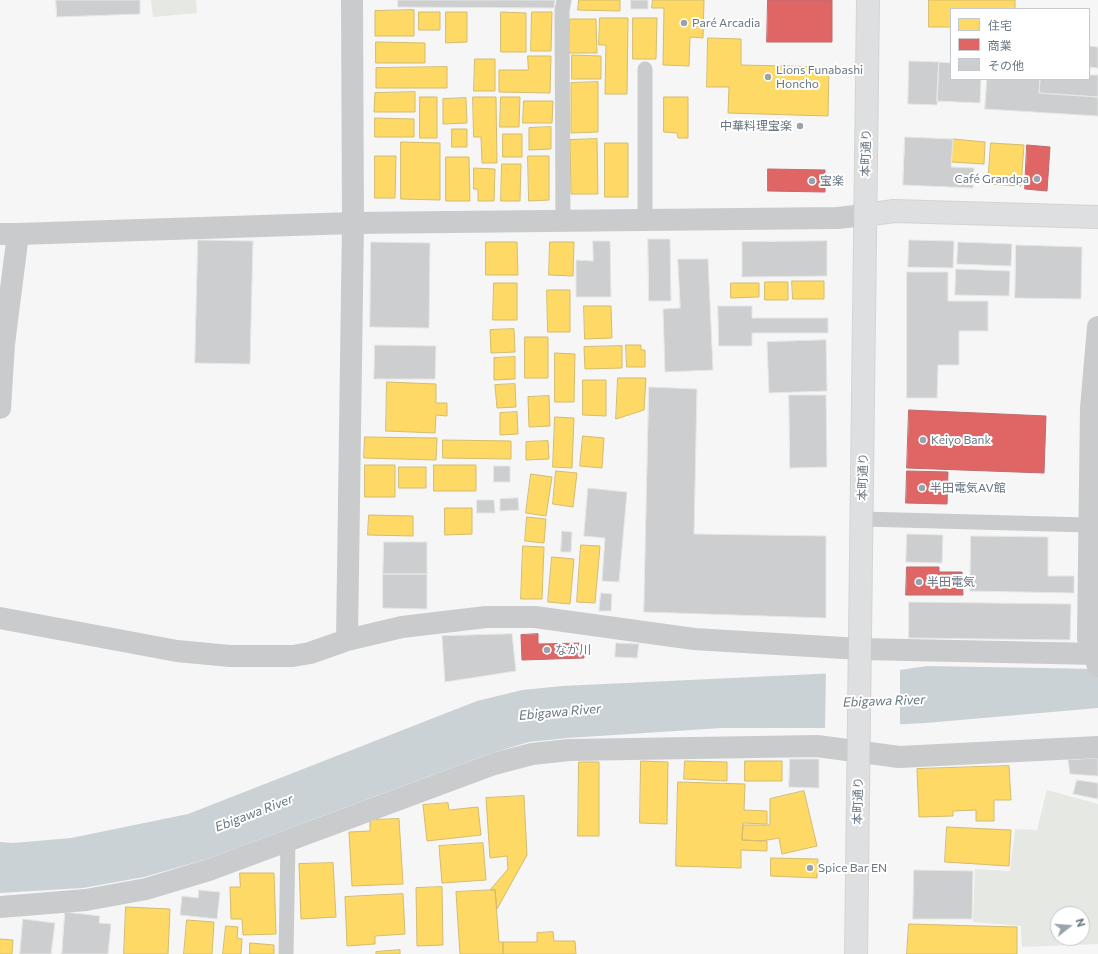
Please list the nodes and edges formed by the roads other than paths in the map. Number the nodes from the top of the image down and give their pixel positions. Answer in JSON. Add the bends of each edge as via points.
{"nodes":[{"id":1,"x":352,"y":0,"type":"edge"},
{"id":2,"x":564,"y":0,"type":"edge"},
{"id":3,"x":868,"y":0,"type":"edge"},
{"id":4,"x":645,"y":69,"type":"dead end"},
{"id":5,"x":865,"y":215,"type":"junction"},
{"id":6,"x":1098,"y":217,"type":"edge"},
{"id":7,"x":645,"y":220,"type":"junction"},
{"id":8,"x":563,"y":221,"type":"junction"},
{"id":9,"x":353,"y":223,"type":"junction"},
{"id":10,"x":9,"y":234,"type":"edge"},
{"id":11,"x":1098,"y":327,"type":"edge"},
{"id":12,"x":0,"y":402,"type":"edge"},
{"id":13,"x":0,"y":408,"type":"edge"},
{"id":14,"x":1094,"y":408,"type":"edge"},
{"id":15,"x":862,"y":519,"type":"junction"},
{"id":16,"x":1088,"y":525,"type":"junction"},
{"id":17,"x":0,"y":618,"type":"edge"},
{"id":18,"x":347,"y":640,"type":"junction"},
{"id":19,"x":860,"y":656,"type":"junction"},
{"id":20,"x":1097,"y":660,"type":"edge"},
{"id":21,"x":859,"y":741,"type":"junction"},
{"id":22,"x":1098,"y":747,"type":"edge"},
{"id":23,"x":288,"y":841,"type":"junction"},
{"id":24,"x":0,"y":907,"type":"edge"},
{"id":25,"x":286,"y":954,"type":"edge"},
{"id":26,"x":856,"y":954,"type":"edge"}],
"edges":[{"from":1,"to":9,"type":"street"},
{"from":2,"to":8,"type":"lane"},
{"from":3,"to":5,"type":"street","name":"本町通り"},
{"from":4,"to":7,"type":"lane"},
{"from":5,"to":6,"type":"street","via":[[894,211]]},
{"from":5,"to":7,"type":"street","via":[[837,218]]},
{"from":5,"to":15,"type":"street","name":"本町通り"},
{"from":7,"to":8,"type":"street"},
{"from":8,"to":9,"type":"street"},
{"from":9,"to":10,"type":"street"},
{"from":9,"to":18,"type":"street"},
{"from":10,"to":12,"type":"street"},
{"from":11,"to":14,"type":"street"},
{"from":12,"to":13,"type":"street"},
{"from":14,"to":16,"type":"street"},
{"from":15,"to":16,"type":"lane"},
{"from":15,"to":19,"type":"street","name":"本町通り"},
{"from":16,"to":20,"type":"street","via":[[1088,638]]},
{"from":17,"to":18,"type":"street","via":[[177,651],[230,656],[310,654]]},
{"from":18,"to":19,"type":"street","via":[[402,627],[486,617],[535,617]]},
{"from":19,"to":20,"type":"street"},
{"from":19,"to":21,"type":"street","name":"本町通り"},
{"from":21,"to":22,"type":"street","via":[[899,756]]},
{"from":21,"to":23,"type":"street","via":[[817,746],[570,750],[532,754],[494,764]]},
{"from":21,"to":26,"type":"street","name":"本町通り"},
{"from":23,"to":24,"type":"street","via":[[210,870],[146,889],[86,900]]},
{"from":23,"to":25,"type":"lane"}]}
